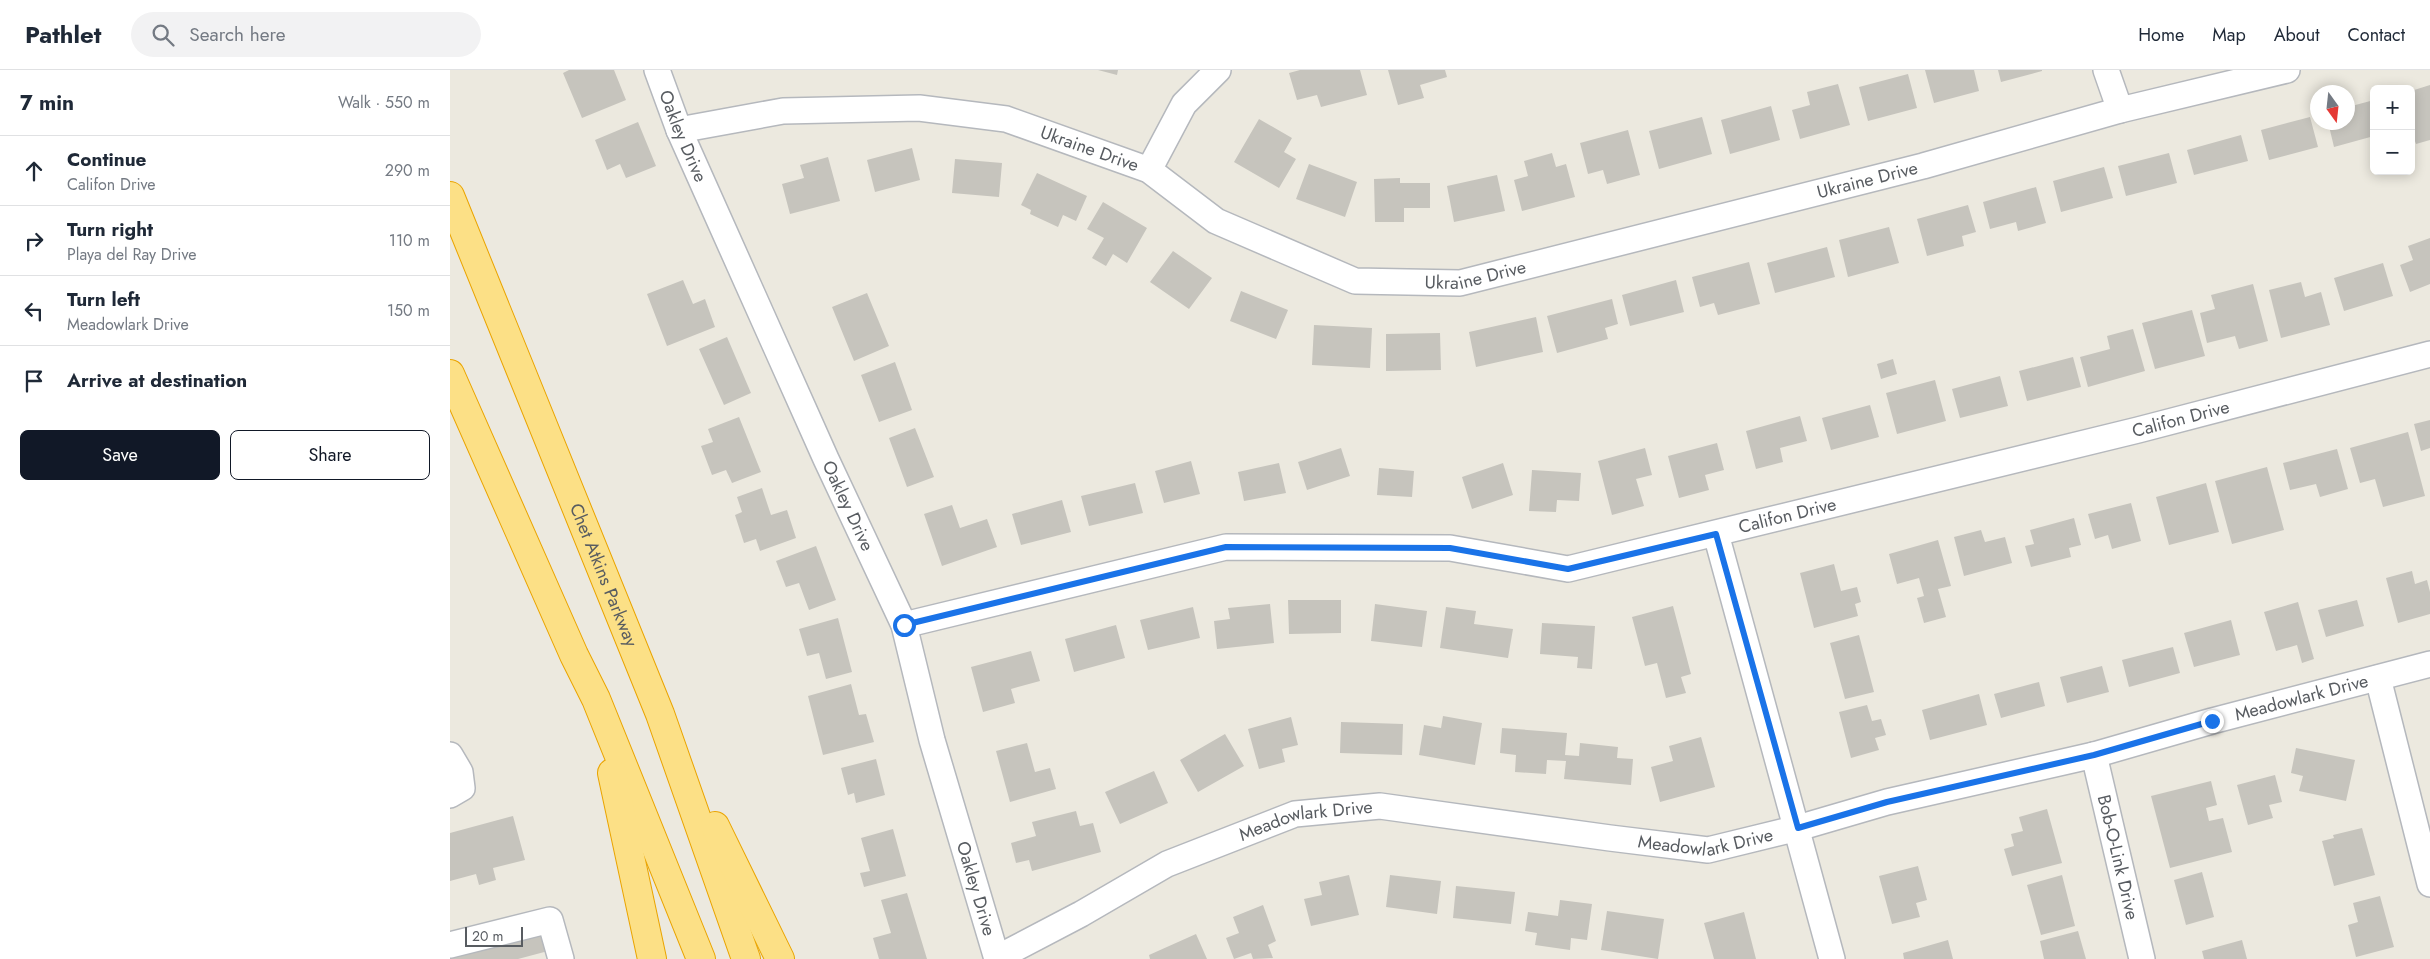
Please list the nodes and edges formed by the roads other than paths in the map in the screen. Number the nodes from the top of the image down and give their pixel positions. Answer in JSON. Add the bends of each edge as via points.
{"nodes":[{"id":1,"x":657,"y":70,"type":"edge"},
{"id":2,"x":1218,"y":70,"type":"edge"},
{"id":3,"x":2106,"y":70,"type":"edge"},
{"id":4,"x":2287,"y":70,"type":"edge"},
{"id":5,"x":2120,"y":110,"type":"junction"},
{"id":6,"x":679,"y":130,"type":"junction"},
{"id":7,"x":1149,"y":170,"type":"junction"},
{"id":8,"x":450,"y":196,"type":"edge"},
{"id":9,"x":2430,"y":354,"type":"edge"},
{"id":10,"x":450,"y":374,"type":"edge"},
{"id":11,"x":1716,"y":534,"type":"junction"},
{"id":12,"x":904,"y":625,"type":"junction"},
{"id":13,"x":2430,"y":664,"type":"edge"},
{"id":14,"x":2378,"y":678,"type":"junction"},
{"id":15,"x":596,"y":699,"type":"junction"},
{"id":16,"x":660,"y":714,"type":"junction"},
{"id":17,"x":450,"y":755,"type":"edge"},
{"id":18,"x":2094,"y":755,"type":"junction"},
{"id":19,"x":450,"y":795,"type":"edge"},
{"id":20,"x":1798,"y":828,"type":"junction"},
{"id":21,"x":2430,"y":884,"type":"edge"},
{"id":22,"x":450,"y":945,"type":"edge"},
{"id":23,"x":557,"y":958,"type":"edge"},
{"id":24,"x":652,"y":959,"type":"edge"},
{"id":25,"x":701,"y":959,"type":"edge"},
{"id":26,"x":746,"y":959,"type":"edge"},
{"id":27,"x":780,"y":959,"type":"edge"},
{"id":28,"x":997,"y":959,"type":"edge"},
{"id":29,"x":1832,"y":959,"type":"edge"},
{"id":30,"x":2142,"y":959,"type":"edge"}],
"edges":[{"from":1,"to":6,"type":"street","name":"Oakley Drive"},
{"from":2,"to":7,"type":"street","via":[[1184,104]]},
{"from":3,"to":5,"type":"street"},
{"from":4,"to":5,"type":"street","name":"Ukraine Drive"},
{"from":5,"to":7,"type":"street","name":"Ukraine Drive","via":[[1923,166],[1460,283],[1355,281],[1216,221]]},
{"from":6,"to":7,"type":"street","name":"Ukraine Drive","via":[[783,111],[919,108],[1006,119]]},
{"from":6,"to":12,"type":"street","name":"Oakley Drive"},
{"from":8,"to":16,"type":"highway","name":"Chet Atkins Parkway"},
{"from":9,"to":11,"type":"street","name":"Califon Drive"},
{"from":10,"to":15,"type":"highway"},
{"from":11,"to":12,"type":"street","name":"Califon Drive","via":[[1568,569],[1450,548],[1226,547]]},
{"from":11,"to":20,"type":"street"},
{"from":12,"to":28,"type":"street","name":"Oakley Drive","via":[[932,740]]},
{"from":13,"to":14,"type":"street","name":"Meadowlark Drive"},
{"from":14,"to":18,"type":"street","name":"Meadowlark Drive"},
{"from":14,"to":21,"type":"street"},
{"from":15,"to":24,"type":"highway"},
{"from":15,"to":25,"type":"highway"},
{"from":16,"to":26,"type":"highway","name":"Chet Atkins Parkway"},
{"from":16,"to":27,"type":"highway"},
{"from":17,"to":19,"type":"street","via":[[460,772],[462,788]]},
{"from":18,"to":20,"type":"street","name":"Meadowlark Drive","via":[[1887,802]]},
{"from":18,"to":30,"type":"street","name":"Bob-O-Link Drive"},
{"from":20,"to":28,"type":"street","name":"Meadowlark Drive","via":[[1708,850],[1380,806],[1295,814],[1167,864]]},
{"from":20,"to":29,"type":"street"},
{"from":22,"to":23,"type":"street","via":[[550,920]]}]}
